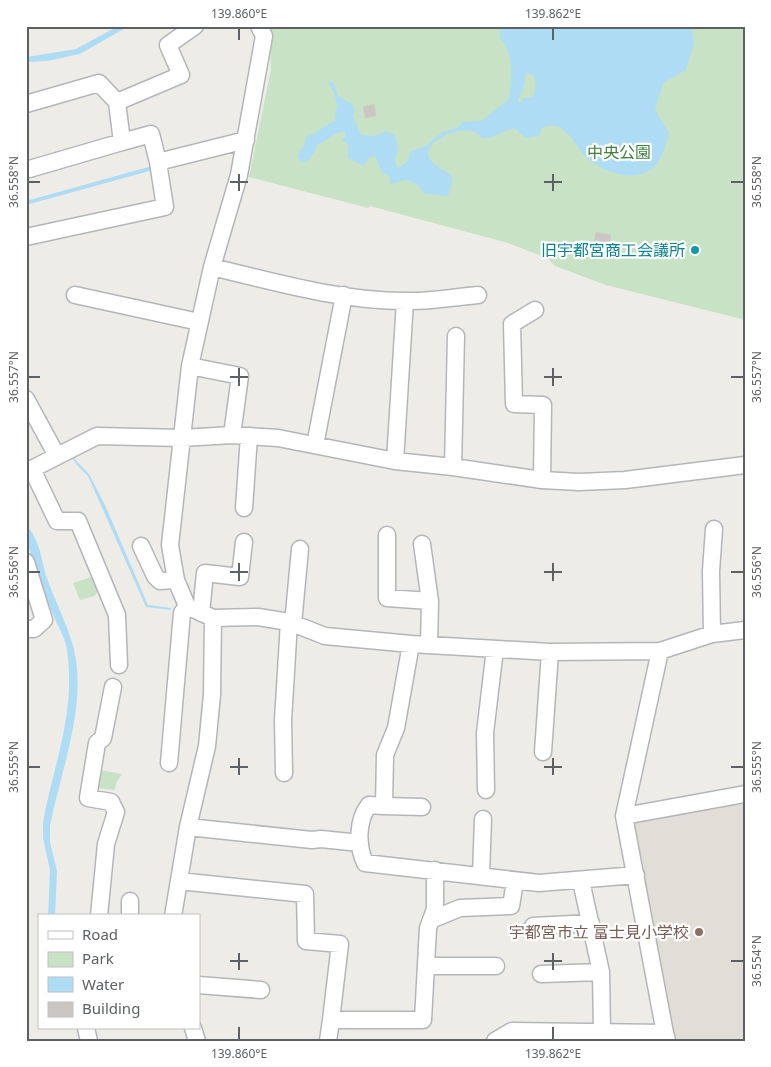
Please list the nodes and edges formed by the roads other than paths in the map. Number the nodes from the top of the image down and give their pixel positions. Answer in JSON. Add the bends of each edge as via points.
{"nodes":[{"id":1,"x":195,"y":26,"type":"edge"},
{"id":2,"x":259,"y":26,"type":"edge"},
{"id":3,"x":117,"y":102,"type":"junction"},
{"id":4,"x":26,"y":104,"type":"edge"},
{"id":5,"x":246,"y":140,"type":"junction"},
{"id":6,"x":122,"y":142,"type":"junction"},
{"id":7,"x":158,"y":162,"type":"junction"},
{"id":8,"x":26,"y":170,"type":"edge"},
{"id":9,"x":26,"y":237,"type":"edge"},
{"id":10,"x":212,"y":267,"type":"junction"},
{"id":11,"x":75,"y":295,"type":"dead end"},
{"id":12,"x":344,"y":295,"type":"junction"},
{"id":13,"x":478,"y":296,"type":"dead end"},
{"id":14,"x":405,"y":301,"type":"junction"},
{"id":15,"x":535,"y":310,"type":"dead end"},
{"id":16,"x":199,"y":322,"type":"junction"},
{"id":17,"x":456,"y":336,"type":"dead end"},
{"id":18,"x":190,"y":366,"type":"junction"},
{"id":19,"x":26,"y":399,"type":"edge"},
{"id":20,"x":232,"y":435,"type":"junction"},
{"id":21,"x":249,"y":436,"type":"junction"},
{"id":22,"x":182,"y":438,"type":"junction"},
{"id":23,"x":315,"y":445,"type":"junction"},
{"id":24,"x":57,"y":456,"type":"junction"},
{"id":25,"x":395,"y":461,"type":"junction"},
{"id":26,"x":745,"y":464,"type":"edge"},
{"id":27,"x":453,"y":467,"type":"junction"},
{"id":28,"x":29,"y":470,"type":"edge"},
{"id":29,"x":542,"y":480,"type":"junction"},
{"id":30,"x":244,"y":508,"type":"dead end"},
{"id":31,"x":714,"y":529,"type":"dead end"},
{"id":32,"x":387,"y":535,"type":"dead end"},
{"id":33,"x":244,"y":542,"type":"dead end"},
{"id":34,"x":422,"y":544,"type":"dead end"},
{"id":35,"x":141,"y":546,"type":"dead end"},
{"id":36,"x":300,"y":549,"type":"dead end"},
{"id":37,"x":26,"y":562,"type":"edge"},
{"id":38,"x":176,"y":580,"type":"junction"},
{"id":39,"x":430,"y":601,"type":"junction"},
{"id":40,"x":200,"y":612,"type":"junction"},
{"id":41,"x":291,"y":623,"type":"junction"},
{"id":42,"x":26,"y":629,"type":"edge"},
{"id":43,"x":745,"y":630,"type":"edge"},
{"id":44,"x":712,"y":634,"type":"junction"},
{"id":45,"x":411,"y":644,"type":"junction"},
{"id":46,"x":430,"y":646,"type":"junction"},
{"id":47,"x":495,"y":649,"type":"junction"},
{"id":48,"x":660,"y":651,"type":"junction"},
{"id":49,"x":550,"y":652,"type":"junction"},
{"id":50,"x":119,"y":665,"type":"dead end"},
{"id":51,"x":113,"y":686,"type":"dead end"},
{"id":52,"x":543,"y":752,"type":"dead end"},
{"id":53,"x":169,"y":763,"type":"dead end"},
{"id":54,"x":284,"y":773,"type":"dead end"},
{"id":55,"x":486,"y":790,"type":"dead end"},
{"id":56,"x":745,"y":794,"type":"edge"},
{"id":57,"x":384,"y":806,"type":"junction"},
{"id":58,"x":422,"y":807,"type":"dead end"},
{"id":59,"x":624,"y":816,"type":"junction"},
{"id":60,"x":483,"y":819,"type":"dead end"},
{"id":61,"x":188,"y":827,"type":"junction"},
{"id":62,"x":360,"y":842,"type":"junction"},
{"id":63,"x":435,"y":870,"type":"junction"},
{"id":64,"x":481,"y":875,"type":"junction"},
{"id":65,"x":636,"y":875,"type":"junction"},
{"id":66,"x":179,"y":880,"type":"junction"},
{"id":67,"x":581,"y":880,"type":"junction"},
{"id":68,"x":515,"y":881,"type":"junction"},
{"id":69,"x":99,"y":914,"type":"edge"},
{"id":70,"x":173,"y":914,"type":"edge"},
{"id":71,"x":433,"y":919,"type":"junction"},
{"id":72,"x":591,"y":923,"type":"junction"},
{"id":73,"x":533,"y":926,"type":"dead end"},
{"id":74,"x":426,"y":966,"type":"junction"},
{"id":75,"x":496,"y":966,"type":"dead end"},
{"id":76,"x":601,"y":972,"type":"junction"},
{"id":77,"x":541,"y":974,"type":"dead end"},
{"id":78,"x":200,"y":985,"type":"edge"},
{"id":79,"x":261,"y":990,"type":"dead end"},
{"id":80,"x":331,"y":1020,"type":"junction"},
{"id":81,"x":602,"y":1032,"type":"junction"},
{"id":82,"x":666,"y":1037,"type":"edge"},
{"id":83,"x":328,"y":1041,"type":"edge"},
{"id":84,"x":494,"y":1041,"type":"edge"}],
"edges":[{"from":1,"to":3,"type":"street","via":[[168,45],[181,75]]},
{"from":2,"to":5,"type":"street","via":[[264,36]]},
{"from":3,"to":4,"type":"street","via":[[99,83]]},
{"from":3,"to":6,"type":"street"},
{"from":5,"to":7,"type":"street"},
{"from":5,"to":10,"type":"street"},
{"from":6,"to":7,"type":"street","via":[[151,134]]},
{"from":6,"to":8,"type":"street"},
{"from":7,"to":9,"type":"street","via":[[165,207]]},
{"from":10,"to":12,"type":"street"},
{"from":10,"to":16,"type":"street"},
{"from":11,"to":16,"type":"street"},
{"from":12,"to":14,"type":"street"},
{"from":12,"to":23,"type":"street"},
{"from":13,"to":14,"type":"street"},
{"from":14,"to":25,"type":"street"},
{"from":15,"to":29,"type":"street","via":[[512,324],[514,404],[543,404]]},
{"from":16,"to":18,"type":"street"},
{"from":17,"to":27,"type":"street"},
{"from":18,"to":20,"type":"street","via":[[240,376]]},
{"from":18,"to":22,"type":"street"},
{"from":19,"to":24,"type":"street"},
{"from":20,"to":21,"type":"street"},
{"from":20,"to":22,"type":"street"},
{"from":21,"to":23,"type":"street"},
{"from":21,"to":30,"type":"street"},
{"from":22,"to":24,"type":"street","via":[[97,436]]},
{"from":22,"to":38,"type":"street","via":[[170,545]]},
{"from":23,"to":25,"type":"street"},
{"from":24,"to":28,"type":"street"},
{"from":25,"to":27,"type":"street"},
{"from":26,"to":29,"type":"street","via":[[625,480]]},
{"from":27,"to":29,"type":"street"},
{"from":28,"to":50,"type":"street","via":[[57,521],[78,521],[117,615]]},
{"from":31,"to":44,"type":"street"},
{"from":32,"to":39,"type":"street","via":[[387,598]]},
{"from":33,"to":40,"type":"street","via":[[240,577],[205,573]]},
{"from":34,"to":39,"type":"street"},
{"from":35,"to":38,"type":"street","via":[[160,581]]},
{"from":36,"to":41,"type":"street"},
{"from":37,"to":42,"type":"street","via":[[44,620],[34,629]]},
{"from":38,"to":40,"type":"street"},
{"from":39,"to":46,"type":"street"},
{"from":40,"to":41,"type":"street"},
{"from":40,"to":53,"type":"street","via":[[182,613]]},
{"from":40,"to":61,"type":"street","via":[[212,695],[207,746]]},
{"from":41,"to":45,"type":"street","via":[[325,636]]},
{"from":41,"to":54,"type":"street"},
{"from":43,"to":44,"type":"street"},
{"from":44,"to":48,"type":"street"},
{"from":45,"to":46,"type":"street"},
{"from":45,"to":57,"type":"street","via":[[396,728],[385,755]]},
{"from":46,"to":47,"type":"street"},
{"from":47,"to":49,"type":"street"},
{"from":47,"to":55,"type":"street","via":[[485,732]]},
{"from":48,"to":49,"type":"street"},
{"from":48,"to":59,"type":"street"},
{"from":49,"to":52,"type":"street"},
{"from":51,"to":69,"type":"street","via":[[88,798],[111,802],[116,812],[106,844]]},
{"from":56,"to":59,"type":"street"},
{"from":57,"to":58,"type":"street"},
{"from":57,"to":62,"type":"street","via":[[370,805],[362,813]]},
{"from":59,"to":65,"type":"street"},
{"from":60,"to":64,"type":"street"},
{"from":61,"to":62,"type":"street"},
{"from":61,"to":66,"type":"street"},
{"from":62,"to":63,"type":"street","via":[[359,851],[365,863]]},
{"from":63,"to":64,"type":"street"},
{"from":63,"to":71,"type":"street"},
{"from":64,"to":68,"type":"street"},
{"from":65,"to":67,"type":"street"},
{"from":65,"to":82,"type":"street"},
{"from":66,"to":70,"type":"street"},
{"from":66,"to":80,"type":"street","via":[[305,894],[306,941],[340,944]]},
{"from":67,"to":68,"type":"street"},
{"from":67,"to":72,"type":"street"},
{"from":68,"to":71,"type":"street","via":[[511,906],[460,908]]},
{"from":71,"to":74,"type":"street","via":[[428,928]]},
{"from":72,"to":73,"type":"street"},
{"from":72,"to":76,"type":"street"},
{"from":74,"to":75,"type":"street"},
{"from":74,"to":80,"type":"street","via":[[423,1020]]},
{"from":76,"to":77,"type":"street"},
{"from":76,"to":81,"type":"street"},
{"from":78,"to":79,"type":"street"},
{"from":80,"to":83,"type":"street"},
{"from":81,"to":82,"type":"street"},
{"from":81,"to":84,"type":"street","via":[[512,1030]]}]}
